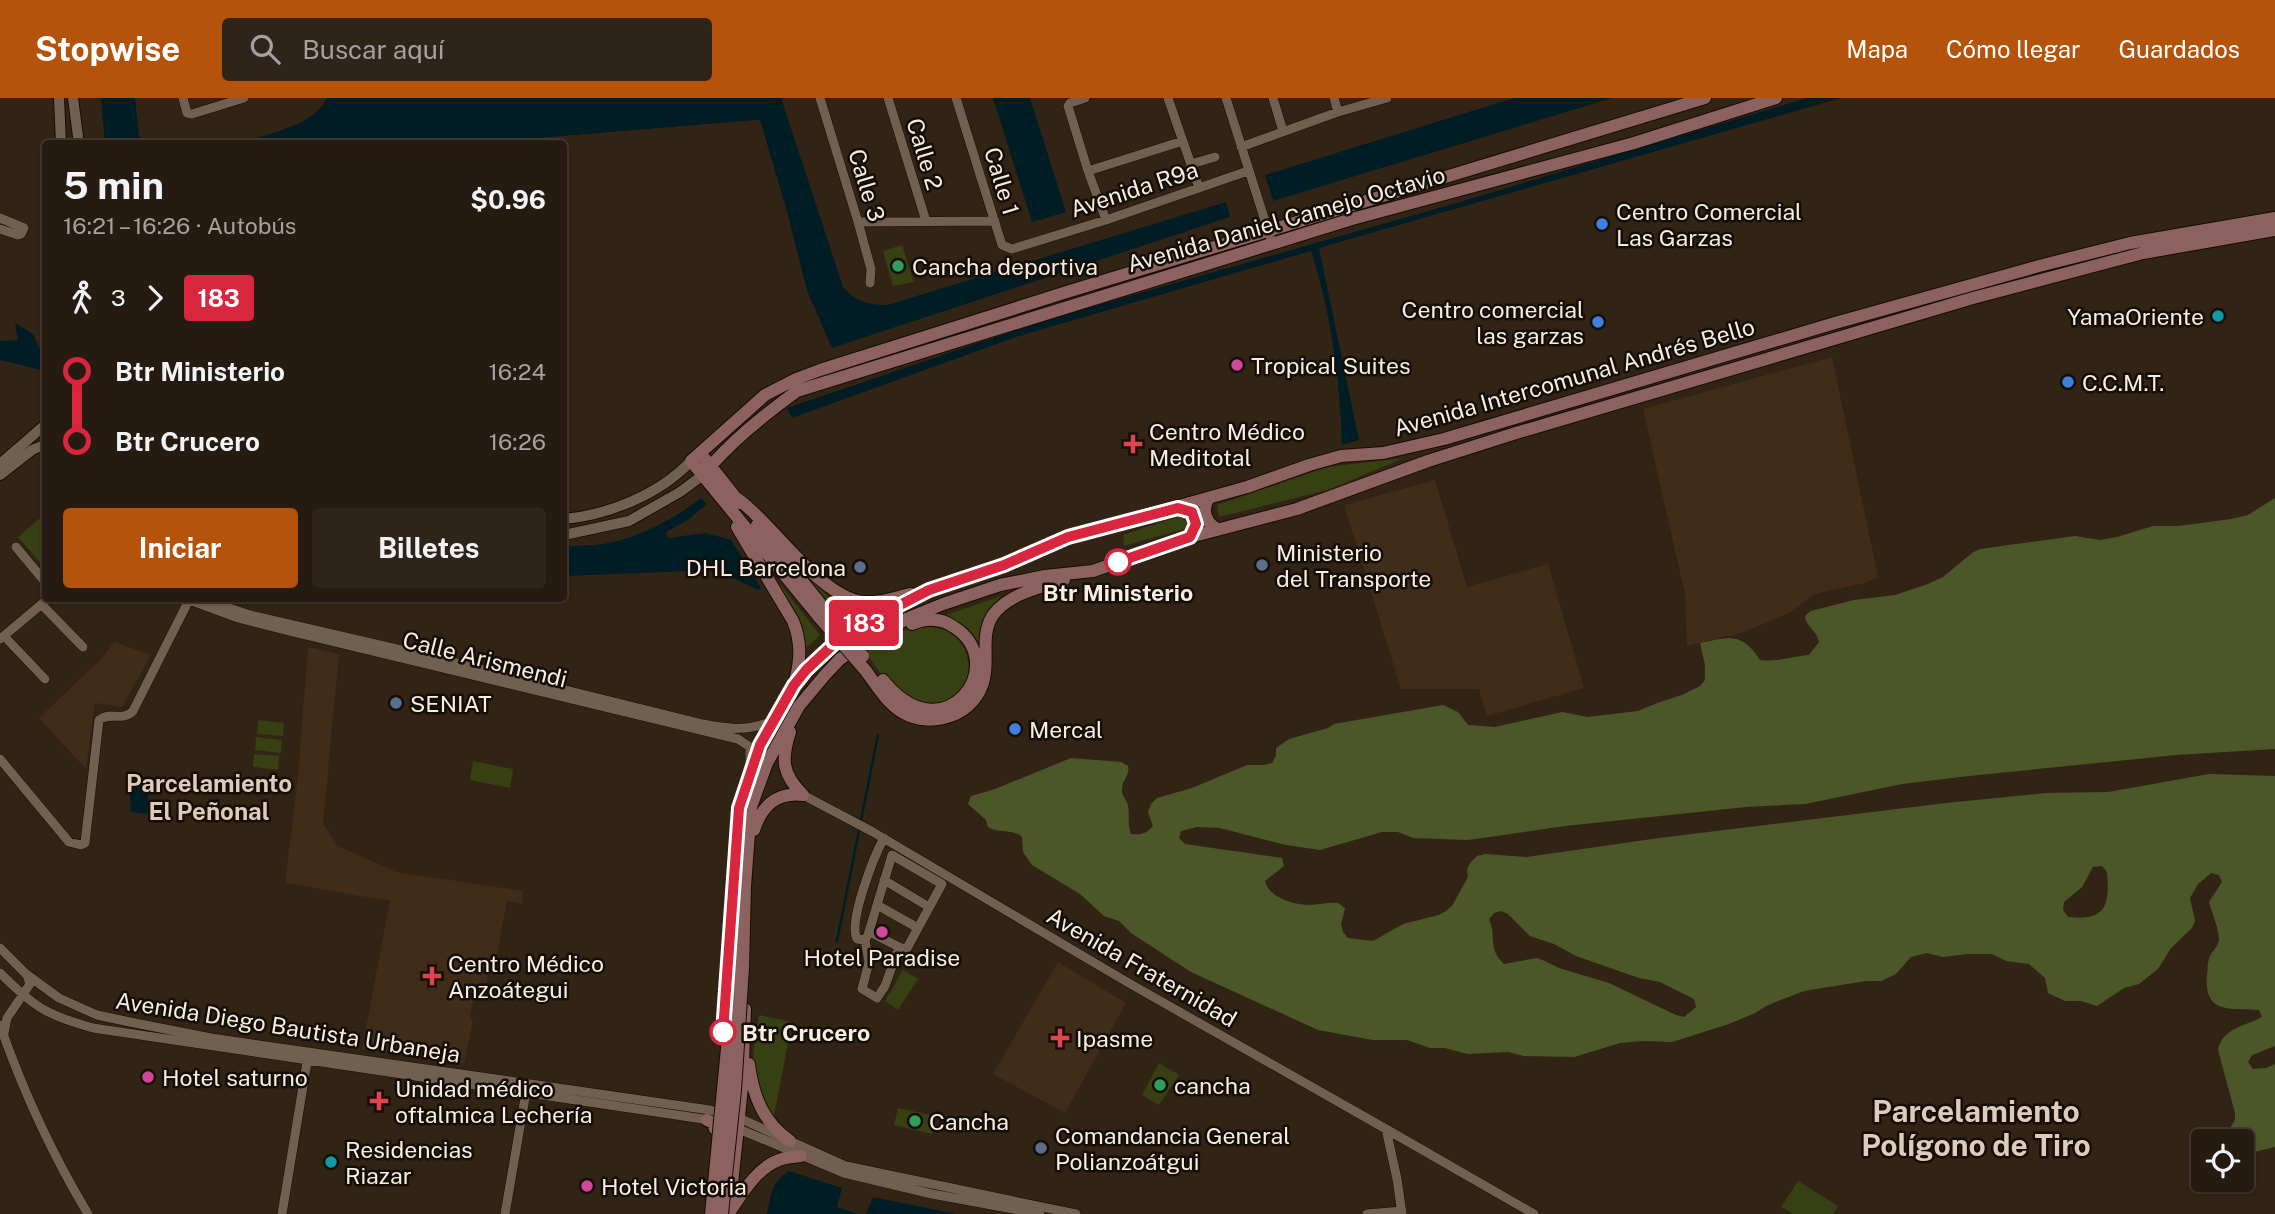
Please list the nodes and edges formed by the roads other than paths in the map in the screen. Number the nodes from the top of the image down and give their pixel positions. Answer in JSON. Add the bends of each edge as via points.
{"nodes":[{"id":1,"x":58,"y":98,"type":"edge"},
{"id":2,"x":73,"y":98,"type":"edge"},
{"id":3,"x":183,"y":98,"type":"edge"},
{"id":4,"x":243,"y":98,"type":"edge"},
{"id":5,"x":820,"y":98,"type":"edge"},
{"id":6,"x":888,"y":98,"type":"edge"},
{"id":7,"x":956,"y":98,"type":"edge"},
{"id":8,"x":1085,"y":98,"type":"edge"},
{"id":9,"x":1168,"y":98,"type":"edge"},
{"id":10,"x":1226,"y":98,"type":"edge"},
{"id":11,"x":1273,"y":98,"type":"edge"},
{"id":12,"x":1334,"y":98,"type":"edge"},
{"id":13,"x":1387,"y":98,"type":"edge"},
{"id":14,"x":1705,"y":98,"type":"edge"},
{"id":15,"x":1776,"y":98,"type":"edge"},
{"id":16,"x":1338,"y":112,"type":"junction"},
{"id":17,"x":1283,"y":131,"type":"junction"},
{"id":18,"x":61,"y":140,"type":"edge"},
{"id":19,"x":78,"y":140,"type":"edge"},
{"id":20,"x":1183,"y":141,"type":"junction"},
{"id":21,"x":1241,"y":147,"type":"junction"},
{"id":22,"x":1215,"y":157,"type":"dead end"},
{"id":23,"x":1191,"y":164,"type":"junction"},
{"id":24,"x":1087,"y":171,"type":"junction"},
{"id":25,"x":1248,"y":171,"type":"junction"},
{"id":26,"x":1199,"y":188,"type":"junction"},
{"id":27,"x":0,"y":218,"type":"edge"},
{"id":28,"x":2275,"y":218,"type":"edge"},
{"id":29,"x":1106,"y":220,"type":"junction"},
{"id":30,"x":926,"y":221,"type":"junction"},
{"id":31,"x":995,"y":221,"type":"junction"},
{"id":32,"x":858,"y":222,"type":"junction"},
{"id":33,"x":0,"y":229,"type":"edge"},
{"id":34,"x":2275,"y":230,"type":"edge"},
{"id":35,"x":1270,"y":237,"type":"junction"},
{"id":36,"x":1032,"y":242,"type":"joint"},
{"id":37,"x":870,"y":283,"type":"dead end"},
{"id":38,"x":42,"y":427,"type":"edge"},
{"id":39,"x":42,"y":446,"type":"edge"},
{"id":40,"x":696,"y":457,"type":"junction"},
{"id":41,"x":0,"y":464,"type":"edge"},
{"id":42,"x":707,"y":470,"type":"junction"},
{"id":43,"x":0,"y":475,"type":"edge"},
{"id":44,"x":729,"y":499,"type":"junction"},
{"id":45,"x":1208,"y":499,"type":"junction"},
{"id":46,"x":1178,"y":508,"type":"junction"},
{"id":47,"x":567,"y":518,"type":"edge"},
{"id":48,"x":1217,"y":529,"type":"junction"},
{"id":49,"x":567,"y":534,"type":"edge"},
{"id":50,"x":1190,"y":537,"type":"junction"},
{"id":51,"x":16,"y":547,"type":"dead end"},
{"id":52,"x":1093,"y":571,"type":"junction"},
{"id":53,"x":42,"y":578,"type":"edge"},
{"id":54,"x":929,"y":590,"type":"junction"},
{"id":55,"x":46,"y":602,"type":"edge"},
{"id":56,"x":186,"y":602,"type":"edge"},
{"id":57,"x":195,"y":602,"type":"edge"},
{"id":58,"x":213,"y":602,"type":"edge"},
{"id":59,"x":2,"y":637,"type":"edge"},
{"id":60,"x":864,"y":644,"type":"junction"},
{"id":61,"x":83,"y":647,"type":"dead end"},
{"id":62,"x":869,"y":669,"type":"junction"},
{"id":63,"x":45,"y":679,"type":"dead end"},
{"id":64,"x":794,"y":685,"type":"junction"},
{"id":65,"x":808,"y":694,"type":"junction"},
{"id":66,"x":774,"y":720,"type":"junction"},
{"id":67,"x":0,"y":759,"type":"edge"},
{"id":68,"x":749,"y":773,"type":"junction"},
{"id":69,"x":803,"y":795,"type":"junction"},
{"id":70,"x":884,"y":838,"type":"junction"},
{"id":71,"x":748,"y":843,"type":"junction"},
{"id":72,"x":884,"y":880,"type":"junction"},
{"id":73,"x":877,"y":905,"type":"junction"},
{"id":74,"x":738,"y":906,"type":"junction"},
{"id":75,"x":929,"y":907,"type":"junction"},
{"id":76,"x":918,"y":928,"type":"junction"},
{"id":77,"x":867,"y":936,"type":"junction"},
{"id":78,"x":899,"y":947,"type":"junction"},
{"id":79,"x":0,"y":948,"type":"edge"},
{"id":80,"x":737,"y":968,"type":"junction"},
{"id":81,"x":0,"y":973,"type":"edge"},
{"id":82,"x":26,"y":974,"type":"junction"},
{"id":83,"x":50,"y":993,"type":"junction"},
{"id":84,"x":22,"y":995,"type":"junction"},
{"id":85,"x":38,"y":1008,"type":"junction"},
{"id":86,"x":0,"y":1025,"type":"edge"},
{"id":87,"x":746,"y":1035,"type":"junction"},
{"id":88,"x":5,"y":1038,"type":"junction"},
{"id":89,"x":307,"y":1055,"type":"junction"},
{"id":90,"x":526,"y":1092,"type":"junction"},
{"id":91,"x":714,"y":1116,"type":"junction"},
{"id":92,"x":738,"y":1123,"type":"junction"},
{"id":93,"x":1386,"y":1129,"type":"junction"},
{"id":94,"x":790,"y":1141,"type":"junction"},
{"id":95,"x":802,"y":1156,"type":"junction"},
{"id":96,"x":1402,"y":1212,"type":"edge"},
{"id":97,"x":88,"y":1214,"type":"edge"},
{"id":98,"x":282,"y":1214,"type":"edge"},
{"id":99,"x":505,"y":1214,"type":"edge"},
{"id":100,"x":705,"y":1214,"type":"edge"},
{"id":101,"x":711,"y":1214,"type":"edge"},
{"id":102,"x":722,"y":1214,"type":"edge"},
{"id":103,"x":729,"y":1214,"type":"edge"},
{"id":104,"x":1040,"y":1214,"type":"edge"},
{"id":105,"x":1076,"y":1214,"type":"edge"},
{"id":106,"x":1367,"y":1214,"type":"edge"},
{"id":107,"x":1534,"y":1214,"type":"edge"}],
"edges":[{"from":1,"to":18,"type":"street"},
{"from":2,"to":19,"type":"street"},
{"from":3,"to":4,"type":"street","via":[[184,109],[192,114]]},
{"from":5,"to":32,"type":"street","name":"Calle 3"},
{"from":6,"to":30,"type":"street","name":"Calle 2"},
{"from":7,"to":31,"type":"street","name":"Calle 1"},
{"from":8,"to":24,"type":"street","via":[[1068,106]]},
{"from":9,"to":20,"type":"street"},
{"from":10,"to":21,"type":"street"},
{"from":11,"to":17,"type":"street"},
{"from":12,"to":16,"type":"street"},
{"from":13,"to":16,"type":"street"},
{"from":14,"to":35,"type":"main road","name":"Avenida Daniel Camejo Octavio"},
{"from":15,"to":35,"type":"main road","name":"Avenida Daniel Camejo Octavio","via":[[1634,143]]},
{"from":16,"to":17,"type":"street"},
{"from":17,"to":21,"type":"street"},
{"from":20,"to":23,"type":"street"},
{"from":20,"to":24,"type":"street"},
{"from":21,"to":25,"type":"street"},
{"from":22,"to":23,"type":"street"},
{"from":23,"to":26,"type":"street"},
{"from":24,"to":29,"type":"street"},
{"from":25,"to":26,"type":"street","name":"Avenida R9a"},
{"from":25,"to":35,"type":"street"},
{"from":26,"to":29,"type":"street","name":"Avenida R9a"},
{"from":27,"to":33,"type":"street","via":[[24,228],[18,235]]},
{"from":28,"to":45,"type":"main road","name":"Avenida Intercomunal Andrés Bello","via":[[2162,236],[2039,266],[1482,429],[1396,450],[1341,456]]},
{"from":29,"to":36,"type":"street","name":"Avenida R9a"},
{"from":30,"to":31,"type":"street"},
{"from":30,"to":32,"type":"street"},
{"from":31,"to":36,"type":"street","name":"Calle 1","via":[[1002,245],[1012,249]]},
{"from":32,"to":37,"type":"street","name":"Calle 3"},
{"from":34,"to":48,"type":"main road","name":"Avenida Intercomunal Andrés Bello","via":[[2143,253],[1973,298],[1516,433],[1297,509]]},
{"from":35,"to":40,"type":"main road","name":"Avenida Daniel Camejo Octavio","via":[[963,324],[796,379],[765,395]]},
{"from":35,"to":42,"type":"main road","name":"Avenida Daniel Camejo Octavio","via":[[797,391],[763,415]]},
{"from":38,"to":41,"type":"street"},
{"from":39,"to":43,"type":"street"},
{"from":40,"to":42,"type":"main road"},
{"from":40,"to":47,"type":"street","name":"Avenida Daniel Camejo Octavio","via":[[642,496],[613,509]]},
{"from":42,"to":44,"type":"main road"},
{"from":42,"to":49,"type":"street","name":"Avenida Daniel Camejo Octavio","via":[[629,521]]},
{"from":44,"to":54,"type":"main road","via":[[748,506],[840,596],[867,603]]},
{"from":44,"to":62,"type":"main road","bridge":true},
{"from":44,"to":64,"type":"main road","via":[[799,635]]},
{"from":45,"to":46,"type":"main road","name":"Avenida Intercomunal Andrés Bello"},
{"from":45,"to":48,"type":"main road","via":[[1206,516]]},
{"from":46,"to":50,"type":"main road","via":[[1195,517]]},
{"from":46,"to":54,"type":"main road","name":"Avenida Intercomunal Andrés Bello","via":[[1074,535]]},
{"from":48,"to":50,"type":"main road","name":"Avenida Intercomunal Andrés Bello"},
{"from":50,"to":52,"type":"main road","name":"Avenida Intercomunal Andrés Bello"},
{"from":51,"to":53,"type":"street"},
{"from":52,"to":60,"type":"main road","name":"Avenida Intercomunal Andrés Bello","via":[[1000,585],[925,611]]},
{"from":52,"to":62,"type":"main road","via":[[1010,600],[995,613],[985,638],[984,680],[972,702],[951,717],[923,719],[901,712]]},
{"from":54,"to":64,"type":"main road","name":"Avenida Intercomunal Andrés Bello","via":[[836,642]]},
{"from":55,"to":59,"type":"street"},
{"from":55,"to":61,"type":"street"},
{"from":56,"to":67,"type":"street","via":[[133,711],[126,717],[99,720],[87,839],[81,845],[69,842]]},
{"from":57,"to":68,"type":"street","name":"Calle Arismendi","via":[[293,632],[744,741],[750,747]]},
{"from":58,"to":66,"type":"street","name":"Calle Arismendi","via":[[703,724],[746,730]]},
{"from":59,"to":63,"type":"street"},
{"from":60,"to":62,"type":"main road","via":[[922,620],[945,622],[961,632],[974,651],[975,675],[967,693],[943,708],[914,708]]},
{"from":60,"to":65,"type":"main road","name":"Avenida Intercomunal Andrés Bello","via":[[840,659]]},
{"from":64,"to":66,"type":"main road","name":"Avenida Intercomunal Andrés Bello"},
{"from":65,"to":69,"type":"main road","via":[[785,750],[789,780]]},
{"from":65,"to":71,"type":"main road","name":"Avenida Intercomunal Andrés Bello","via":[[763,775],[751,807]]},
{"from":66,"to":68,"type":"main road","name":"Avenida Intercomunal Andrés Bello"},
{"from":68,"to":74,"type":"main road","name":"Avenida Intercomunal Andrés Bello","via":[[739,808]]},
{"from":69,"to":70,"type":"street","name":"Avenida Fraternidad"},
{"from":69,"to":71,"type":"main road","via":[[770,802]]},
{"from":70,"to":77,"type":"street","via":[[870,867],[854,928],[857,939]]},
{"from":70,"to":93,"type":"street","name":"Avenida Fraternidad"},
{"from":71,"to":74,"type":"main road","name":"Avenida Intercomunal Andrés Bello"},
{"from":72,"to":73,"type":"street"},
{"from":72,"to":75,"type":"street"},
{"from":72,"to":75,"type":"street","via":[[894,854],[942,883]]},
{"from":73,"to":76,"type":"street"},
{"from":73,"to":77,"type":"street"},
{"from":74,"to":80,"type":"main road","name":"Avenida Intercomunal Andrés Bello"},
{"from":74,"to":87,"type":"main road"},
{"from":74,"to":91,"type":"main road"},
{"from":75,"to":76,"type":"street"},
{"from":76,"to":78,"type":"street","via":[[906,950]]},
{"from":77,"to":78,"type":"street"},
{"from":77,"to":78,"type":"street","via":[[869,962],[862,989],[873,997],[880,996]]},
{"from":79,"to":82,"type":"street","name":"Avenida Diego Bautista Urbaneja"},
{"from":80,"to":101,"type":"main road","name":"Avenida Intercomunal Andrés Bello","bridge":true},
{"from":80,"to":102,"type":"main road","name":"Avenida Intercomunal Andrés Bello","bridge":true,"via":[[736,1090]]},
{"from":81,"to":84,"type":"street","name":"Avenida Diego Bautista Urbaneja"},
{"from":82,"to":83,"type":"street","name":"Avenida Diego Bautista Urbaneja"},
{"from":82,"to":84,"type":"street","via":[[30,984]]},
{"from":83,"to":85,"type":"street","via":[[37,993],[34,1001]]},
{"from":83,"to":89,"type":"street","name":"Avenida Diego Bautista Urbaneja","via":[[97,1015]]},
{"from":84,"to":85,"type":"street","name":"Avenida Diego Bautista Urbaneja"},
{"from":84,"to":88,"type":"street","via":[[5,1022]]},
{"from":85,"to":89,"type":"street","name":"Avenida Diego Bautista Urbaneja","via":[[93,1028]]},
{"from":86,"to":88,"type":"street"},
{"from":87,"to":92,"type":"main road"},
{"from":87,"to":94,"type":"main road","via":[[756,1101],[770,1123]]},
{"from":88,"to":97,"type":"street","via":[[59,1164]]},
{"from":89,"to":90,"type":"street","name":"Avenida Diego Bautista Urbaneja"},
{"from":89,"to":91,"type":"street","name":"Avenida Diego Bautista Urbaneja"},
{"from":89,"to":98,"type":"street"},
{"from":90,"to":91,"type":"street","name":"Avenida Diego Bautista Urbaneja"},
{"from":90,"to":99,"type":"street"},
{"from":91,"to":92,"type":"street","name":"Avenida Diego Bautista Urbaneja"},
{"from":91,"to":100,"type":"main road"},
{"from":92,"to":94,"type":"street","name":"Avenida Diego Bautista Urbaneja"},
{"from":92,"to":95,"type":"street","name":"Avenida Diego Bautista Urbaneja"},
{"from":92,"to":103,"type":"main road"},
{"from":93,"to":96,"type":"street"},
{"from":93,"to":107,"type":"street","name":"Avenida Fraternidad"},
{"from":94,"to":105,"type":"street","name":"Avenida Diego Bautista Urbaneja","via":[[846,1166]]},
{"from":95,"to":103,"type":"main road","via":[[778,1160],[763,1170]]},
{"from":95,"to":104,"type":"street","name":"Avenida Diego Bautista Urbaneja","via":[[844,1173]]},
{"from":96,"to":106,"type":"street"}]}
